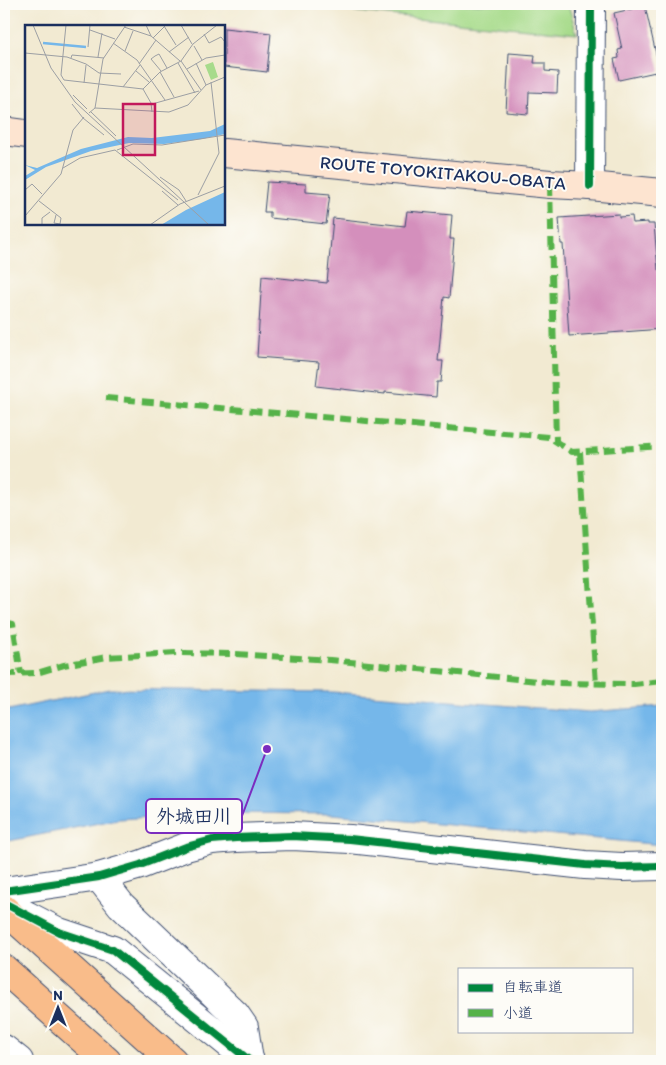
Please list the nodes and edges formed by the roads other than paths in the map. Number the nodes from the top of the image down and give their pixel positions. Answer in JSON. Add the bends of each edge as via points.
{"nodes":[{"id":1,"x":591,"y":4,"type":"edge"},
{"id":2,"x":4,"y":131,"type":"edge"},
{"id":3,"x":25,"y":134,"type":"edge"},
{"id":4,"x":225,"y":153,"type":"edge"},
{"id":5,"x":590,"y":186,"type":"junction"},
{"id":6,"x":662,"y":193,"type":"edge"},
{"id":7,"x":662,"y":866,"type":"edge"},
{"id":8,"x":99,"y":877,"type":"junction"},
{"id":9,"x":4,"y":891,"type":"edge"},
{"id":10,"x":4,"y":903,"type":"edge"},
{"id":11,"x":4,"y":909,"type":"edge"},
{"id":12,"x":4,"y":969,"type":"edge"},
{"id":13,"x":4,"y":1050,"type":"edge"},
{"id":14,"x":250,"y":1060,"type":"edge"},
{"id":15,"x":20,"y":1061,"type":"edge"},
{"id":16,"x":107,"y":1061,"type":"edge"},
{"id":17,"x":173,"y":1061,"type":"edge"}],
"edges":[{"from":1,"to":5,"type":"street"},
{"from":2,"to":3,"type":"main road"},
{"from":4,"to":5,"type":"main road","name":"ROUTE TOYOKITAKOU-OBATA"},
{"from":5,"to":6,"type":"main road","name":"ROUTE TOYOKITAKOU-OBATA"},
{"from":7,"to":8,"type":"street","via":[[585,865],[350,839],[292,836],[212,840]]},
{"from":8,"to":9,"type":"street"},
{"from":8,"to":14,"type":"street","via":[[121,905],[235,1014],[244,1027]]},
{"from":10,"to":14,"type":"street","via":[[59,932],[113,950]]},
{"from":11,"to":17,"type":"highway"},
{"from":12,"to":16,"type":"highway"},
{"from":13,"to":15,"type":"street"}]}
